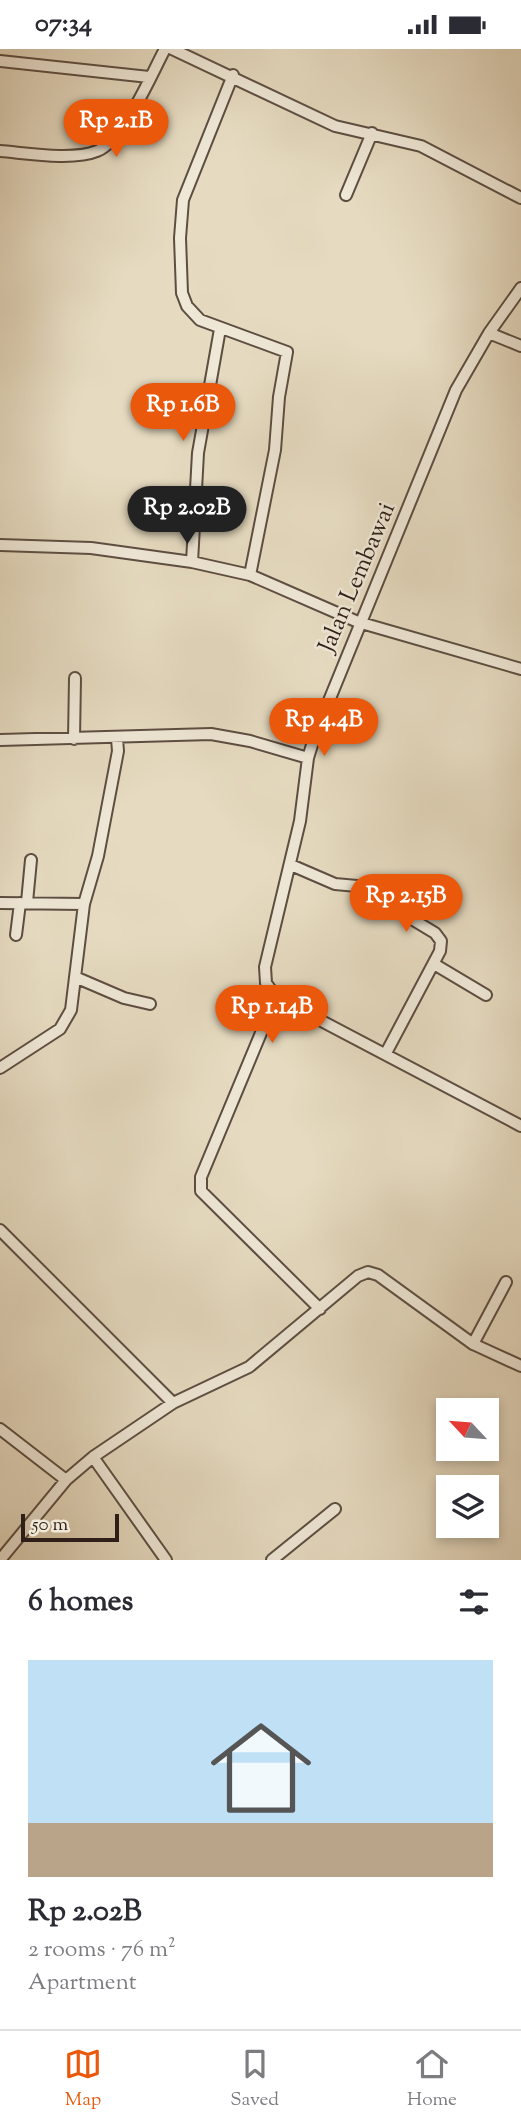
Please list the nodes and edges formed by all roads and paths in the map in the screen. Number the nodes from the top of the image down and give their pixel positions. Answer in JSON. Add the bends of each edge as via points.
{"nodes":[{"id":1,"x":165,"y":49,"type":"edge"},
{"id":2,"x":172,"y":49,"type":"edge"},
{"id":3,"x":0,"y":61,"type":"edge"},
{"id":4,"x":233,"y":75,"type":"junction"},
{"id":5,"x":149,"y":77,"type":"junction"},
{"id":6,"x":372,"y":133,"type":"junction"},
{"id":7,"x":0,"y":151,"type":"edge"},
{"id":8,"x":346,"y":195,"type":"dead end"},
{"id":9,"x":521,"y":198,"type":"edge"},
{"id":10,"x":521,"y":288,"type":"edge"},
{"id":11,"x":220,"y":329,"type":"junction"},
{"id":12,"x":489,"y":333,"type":"junction"},
{"id":13,"x":521,"y":346,"type":"edge"},
{"id":14,"x":0,"y":545,"type":"edge"},
{"id":15,"x":192,"y":562,"type":"junction"},
{"id":16,"x":250,"y":575,"type":"junction"},
{"id":17,"x":358,"y":622,"type":"junction"},
{"id":18,"x":521,"y":669,"type":"edge"},
{"id":19,"x":75,"y":678,"type":"dead end"},
{"id":20,"x":117,"y":739,"type":"junction"},
{"id":21,"x":0,"y":740,"type":"edge"},
{"id":22,"x":74,"y":740,"type":"junction"},
{"id":23,"x":307,"y":758,"type":"junction"},
{"id":24,"x":31,"y":860,"type":"dead end"},
{"id":25,"x":291,"y":865,"type":"junction"},
{"id":26,"x":24,"y":903,"type":"junction"},
{"id":27,"x":0,"y":904,"type":"edge"},
{"id":28,"x":84,"y":904,"type":"junction"},
{"id":29,"x":16,"y":935,"type":"dead end"},
{"id":30,"x":434,"y":964,"type":"junction"},
{"id":31,"x":75,"y":977,"type":"junction"},
{"id":32,"x":486,"y":995,"type":"dead end"},
{"id":33,"x":276,"y":997,"type":"junction"},
{"id":34,"x":150,"y":1004,"type":"dead end"},
{"id":35,"x":386,"y":1053,"type":"junction"},
{"id":36,"x":0,"y":1068,"type":"edge"},
{"id":37,"x":521,"y":1124,"type":"edge"},
{"id":38,"x":0,"y":1230,"type":"edge"},
{"id":39,"x":506,"y":1282,"type":"dead end"},
{"id":40,"x":320,"y":1309,"type":"junction"},
{"id":41,"x":472,"y":1344,"type":"junction"},
{"id":42,"x":521,"y":1366,"type":"edge"},
{"id":43,"x":173,"y":1403,"type":"junction"},
{"id":44,"x":0,"y":1429,"type":"edge"},
{"id":45,"x":93,"y":1457,"type":"junction"},
{"id":46,"x":66,"y":1480,"type":"junction"},
{"id":47,"x":335,"y":1509,"type":"dead end"},
{"id":48,"x":0,"y":1560,"type":"edge"},
{"id":49,"x":166,"y":1560,"type":"edge"},
{"id":50,"x":272,"y":1560,"type":"edge"}],
"edges":[{"from":1,"to":5,"type":"street"},
{"from":2,"to":4,"type":"street"},
{"from":3,"to":5,"type":"street"},
{"from":4,"to":6,"type":"street","via":[[335,126]]},
{"from":4,"to":11,"type":"street","via":[[181,211],[182,293],[193,314]]},
{"from":5,"to":7,"type":"street","via":[[123,124],[107,146],[95,152]]},
{"from":6,"to":8,"type":"street"},
{"from":6,"to":9,"type":"street","via":[[421,146]]},
{"from":10,"to":12,"type":"street","name":"Jalan Lembawai"},
{"from":11,"to":15,"type":"street","via":[[198,453]]},
{"from":11,"to":16,"type":"street","via":[[287,352],[275,450]]},
{"from":12,"to":13,"type":"street"},
{"from":12,"to":17,"type":"street","name":"Jalan Lembawai","via":[[456,390]]},
{"from":14,"to":15,"type":"street","via":[[91,548]]},
{"from":15,"to":16,"type":"street"},
{"from":16,"to":17,"type":"street"},
{"from":17,"to":18,"type":"street"},
{"from":17,"to":23,"type":"street","name":"Jalan Lembawai"},
{"from":19,"to":22,"type":"street"},
{"from":20,"to":22,"type":"street"},
{"from":20,"to":23,"type":"street","via":[[211,734]]},
{"from":20,"to":28,"type":"street","via":[[106,816]]},
{"from":21,"to":22,"type":"street"},
{"from":23,"to":25,"type":"street","name":"Jalan Lembawai"},
{"from":24,"to":26,"type":"street"},
{"from":25,"to":30,"type":"street","via":[[335,884],[357,886],[435,933],[441,941]]},
{"from":25,"to":33,"type":"street","name":"Jalan Lembawai","via":[[265,967],[266,983]]},
{"from":26,"to":27,"type":"street"},
{"from":26,"to":28,"type":"street"},
{"from":26,"to":29,"type":"street"},
{"from":28,"to":31,"type":"street"},
{"from":30,"to":32,"type":"street"},
{"from":30,"to":35,"type":"street"},
{"from":31,"to":34,"type":"street"},
{"from":31,"to":36,"type":"street","via":[[71,1010],[60,1029]]},
{"from":33,"to":35,"type":"street"},
{"from":33,"to":40,"type":"street","via":[[201,1177],[201,1191]]},
{"from":35,"to":37,"type":"street"},
{"from":38,"to":43,"type":"street"},
{"from":39,"to":41,"type":"street"},
{"from":40,"to":41,"type":"street","via":[[368,1272]]},
{"from":40,"to":43,"type":"street","via":[[249,1367]]},
{"from":41,"to":42,"type":"street"},
{"from":43,"to":45,"type":"street"},
{"from":44,"to":46,"type":"street"},
{"from":45,"to":46,"type":"street"},
{"from":45,"to":49,"type":"street"},
{"from":46,"to":48,"type":"street"},
{"from":47,"to":50,"type":"street"}]}
